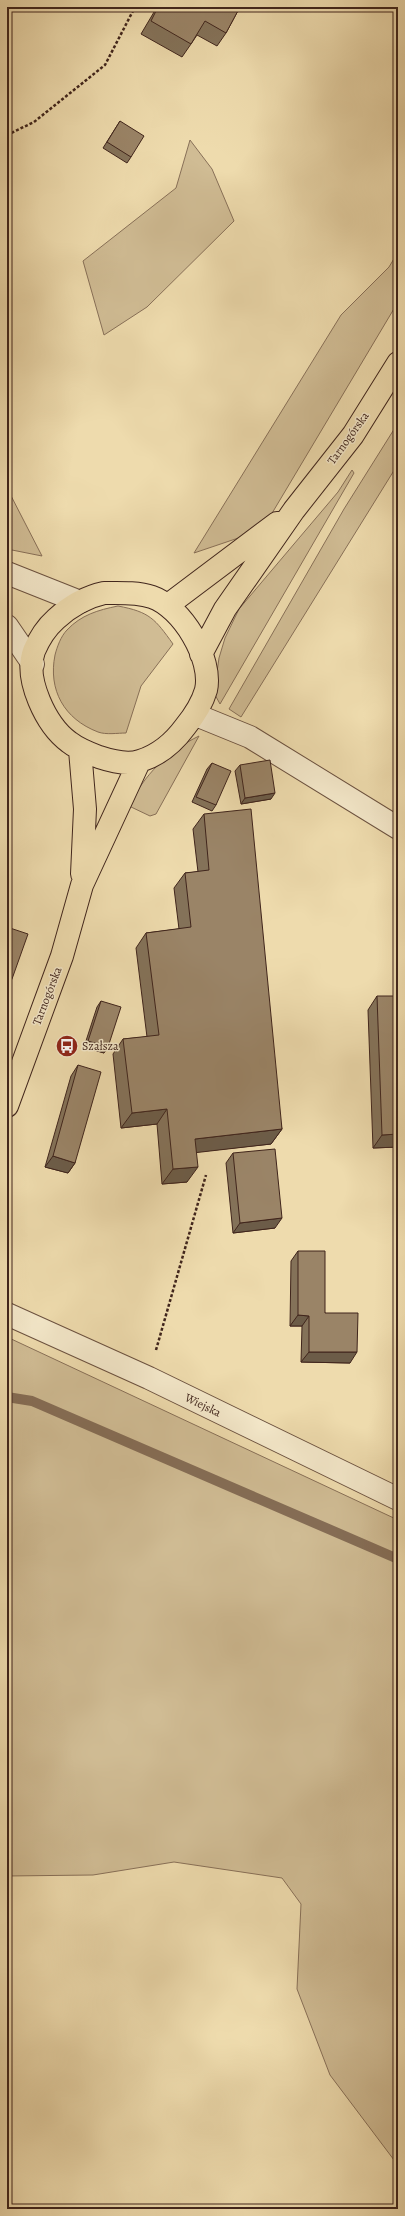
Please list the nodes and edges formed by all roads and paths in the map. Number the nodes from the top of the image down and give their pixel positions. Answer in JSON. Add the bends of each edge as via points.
{"nodes":[{"id":1,"x":135,"y":7,"type":"edge"},
{"id":2,"x":7,"y":135,"type":"edge"},
{"id":3,"x":398,"y":363,"type":"edge"},
{"id":4,"x":294,"y":510,"type":"junction"},
{"id":5,"x":7,"y":573,"type":"edge"},
{"id":6,"x":80,"y":602,"type":"junction"},
{"id":7,"x":168,"y":605,"type":"junction"},
{"id":8,"x":7,"y":626,"type":"edge"},
{"id":9,"x":201,"y":654,"type":"junction"},
{"id":10,"x":33,"y":664,"type":"junction"},
{"id":11,"x":196,"y":714,"type":"junction"},
{"id":12,"x":80,"y":750,"type":"junction"},
{"id":13,"x":139,"y":762,"type":"junction"},
{"id":14,"x":398,"y":828,"type":"edge"},
{"id":15,"x":82,"y":885,"type":"junction"},
{"id":16,"x":7,"y":1106,"type":"edge"},
{"id":17,"x":206,"y":1175,"type":"dead end"},
{"id":18,"x":7,"y":1314,"type":"edge"},
{"id":19,"x":149,"y":1378,"type":"junction"},
{"id":20,"x":398,"y":1499,"type":"edge"}],
"edges":[{"from":1,"to":2,"type":"path","via":[[105,65],[34,122]]},
{"from":3,"to":4,"type":"main road","name":"Tarnogórska","via":[[353,434]]},
{"from":4,"to":7,"type":"main road","name":"Tarnogórska"},
{"from":4,"to":9,"type":"main road","name":"Tarnogórska","via":[[225,609]]},
{"from":5,"to":6,"type":"street"},
{"from":6,"to":7,"type":"main road","via":[[93,595],[118,593],[152,597]]},
{"from":6,"to":10,"type":"main road","via":[[48,627],[34,651]]},
{"from":7,"to":9,"type":"main road","via":[[189,628]]},
{"from":8,"to":10,"type":"street"},
{"from":9,"to":11,"type":"main road","via":[[207,670],[206,690]]},
{"from":10,"to":12,"type":"main road","via":[[36,692],[48,719],[57,731]]},
{"from":11,"to":13,"type":"main road","via":[[169,745]]},
{"from":11,"to":14,"type":"street","via":[[250,737]]},
{"from":12,"to":13,"type":"main road","via":[[109,761]]},
{"from":12,"to":15,"type":"main road","name":"Tarnogórska","via":[[84,809]]},
{"from":13,"to":15,"type":"main road","name":"Tarnogórska"},
{"from":15,"to":16,"type":"main road","name":"Tarnogórska","via":[[62,956]]},
{"from":17,"to":19,"type":"path"},
{"from":18,"to":19,"type":"street","name":"Wiejska"},
{"from":19,"to":20,"type":"street","name":"Wiejska"}]}
